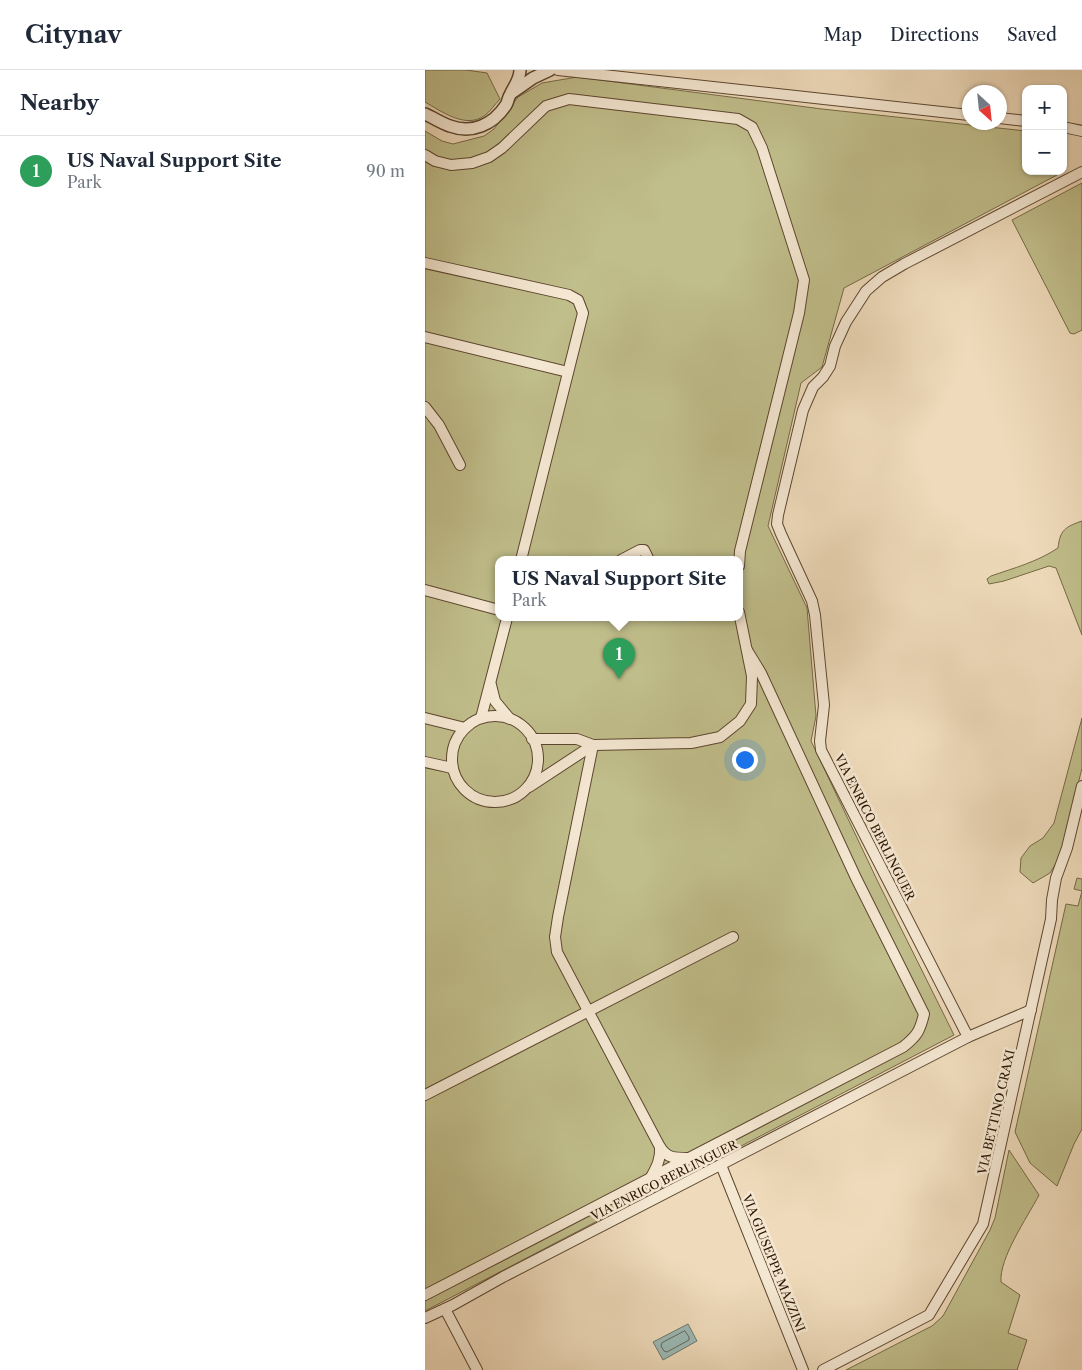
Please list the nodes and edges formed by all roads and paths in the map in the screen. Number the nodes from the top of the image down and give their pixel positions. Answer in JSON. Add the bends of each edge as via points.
{"nodes":[{"id":1,"x":520,"y":70,"type":"edge"},
{"id":2,"x":550,"y":70,"type":"edge"},
{"id":3,"x":558,"y":70,"type":"edge"},
{"id":4,"x":510,"y":94,"type":"junction"},
{"id":5,"x":425,"y":114,"type":"edge"},
{"id":6,"x":962,"y":114,"type":"edge"},
{"id":7,"x":1007,"y":119,"type":"edge"},
{"id":8,"x":1022,"y":121,"type":"edge"},
{"id":9,"x":1067,"y":128,"type":"edge"},
{"id":10,"x":1082,"y":131,"type":"edge"},
{"id":11,"x":425,"y":155,"type":"edge"},
{"id":12,"x":1082,"y":172,"type":"edge"},
{"id":13,"x":425,"y":263,"type":"edge"},
{"id":14,"x":425,"y":337,"type":"edge"},
{"id":15,"x":568,"y":372,"type":"junction"},
{"id":16,"x":425,"y":407,"type":"edge"},
{"id":17,"x":459,"y":465,"type":"dead end"},
{"id":18,"x":522,"y":556,"type":"edge"},
{"id":19,"x":629,"y":556,"type":"edge"},
{"id":20,"x":647,"y":556,"type":"edge"},
{"id":21,"x":740,"y":556,"type":"edge"},
{"id":22,"x":425,"y":590,"type":"edge"},
{"id":23,"x":495,"y":609,"type":"edge"},
{"id":24,"x":506,"y":621,"type":"edge"},
{"id":25,"x":741,"y":621,"type":"edge"},
{"id":26,"x":747,"y":650,"type":"junction"},
{"id":27,"x":491,"y":681,"type":"junction"},
{"id":28,"x":425,"y":718,"type":"edge"},
{"id":29,"x":481,"y":718,"type":"junction"},
{"id":30,"x":509,"y":719,"type":"junction"},
{"id":31,"x":465,"y":728,"type":"junction"},
{"id":32,"x":532,"y":739,"type":"junction"},
{"id":33,"x":593,"y":745,"type":"junction"},
{"id":34,"x":425,"y":762,"type":"edge"},
{"id":35,"x":453,"y":768,"type":"junction"},
{"id":36,"x":1082,"y":786,"type":"edge"},
{"id":37,"x":518,"y":795,"type":"junction"},
{"id":38,"x":733,"y":937,"type":"dead end"},
{"id":39,"x":1031,"y":1010,"type":"junction"},
{"id":40,"x":588,"y":1012,"type":"junction"},
{"id":41,"x":967,"y":1037,"type":"junction"},
{"id":42,"x":425,"y":1095,"type":"edge"},
{"id":43,"x":659,"y":1147,"type":"junction"},
{"id":44,"x":690,"y":1158,"type":"junction"},
{"id":45,"x":721,"y":1165,"type":"junction"},
{"id":46,"x":649,"y":1180,"type":"junction"},
{"id":47,"x":425,"y":1295,"type":"edge"},
{"id":48,"x":445,"y":1309,"type":"junction"},
{"id":49,"x":425,"y":1318,"type":"edge"},
{"id":50,"x":477,"y":1370,"type":"edge"},
{"id":51,"x":803,"y":1370,"type":"edge"},
{"id":52,"x":823,"y":1370,"type":"edge"}],
"edges":[{"from":1,"to":4,"type":"street"},
{"from":2,"to":4,"type":"street"},
{"from":3,"to":6,"type":"street"},
{"from":4,"to":5,"type":"street","via":[[507,104],[493,121],[484,126],[463,129]]},
{"from":7,"to":8,"type":"street"},
{"from":9,"to":10,"type":"street"},
{"from":11,"to":21,"type":"street","via":[[451,165],[489,157],[546,106],[569,99],[738,119],[752,127],[762,148],[804,280],[799,313]]},
{"from":12,"to":41,"type":"street","name":"VIA ENRICO BERLINGUER","via":[[904,264],[866,291],[846,322],[830,366],[813,387],[803,410],[778,515],[781,534],[813,601],[824,705],[821,750]]},
{"from":13,"to":15,"type":"street","via":[[569,295],[578,300],[583,313]]},
{"from":14,"to":15,"type":"street"},
{"from":15,"to":18,"type":"street"},
{"from":16,"to":17,"type":"street","via":[[439,425]]},
{"from":19,"to":20,"type":"street","via":[[644,550]]},
{"from":22,"to":23,"type":"street"},
{"from":24,"to":27,"type":"street"},
{"from":25,"to":26,"type":"street"},
{"from":26,"to":33,"type":"street","via":[[751,704],[740,721],[720,736],[691,743]]},
{"from":26,"to":44,"type":"street","via":[[761,673],[856,878],[924,1014],[915,1038],[903,1047]]},
{"from":27,"to":29,"type":"street"},
{"from":27,"to":30,"type":"street","via":[[495,701]]},
{"from":28,"to":31,"type":"street"},
{"from":29,"to":30,"type":"street"},
{"from":29,"to":31,"type":"street"},
{"from":30,"to":32,"type":"street","via":[[519,724]]},
{"from":31,"to":35,"type":"street","via":[[452,754]]},
{"from":32,"to":33,"type":"street","via":[[577,739]]},
{"from":32,"to":37,"type":"street","via":[[537,751],[536,770],[528,786]]},
{"from":33,"to":37,"type":"street"},
{"from":33,"to":40,"type":"street","via":[[555,937],[557,952]]},
{"from":34,"to":35,"type":"street"},
{"from":35,"to":37,"type":"street","via":[[457,781],[478,799],[492,802]]},
{"from":36,"to":39,"type":"street","name":"VIA BETTINO CRAXI","via":[[1067,848],[1055,878],[1051,919]]},
{"from":38,"to":40,"type":"street"},
{"from":39,"to":41,"type":"street","name":"VIA ENRICO BERLINGUER"},
{"from":39,"to":52,"type":"street","name":"VIA BETTINO CRAXI","via":[[983,1224],[929,1315]]},
{"from":40,"to":42,"type":"street"},
{"from":40,"to":43,"type":"street"},
{"from":41,"to":45,"type":"street","name":"VIA ENRICO BERLINGUER"},
{"from":43,"to":44,"type":"street","via":[[671,1158]]},
{"from":43,"to":46,"type":"street","via":[[660,1157]]},
{"from":44,"to":46,"type":"street"},
{"from":45,"to":48,"type":"street","name":"VIA ENRICO BERLINGUER"},
{"from":45,"to":51,"type":"street","name":"VIA GIUSEPPE MAZZINI"},
{"from":46,"to":47,"type":"street"},
{"from":48,"to":49,"type":"street","name":"VIA ENRICO BERLINGUER"},
{"from":48,"to":50,"type":"street"}]}
